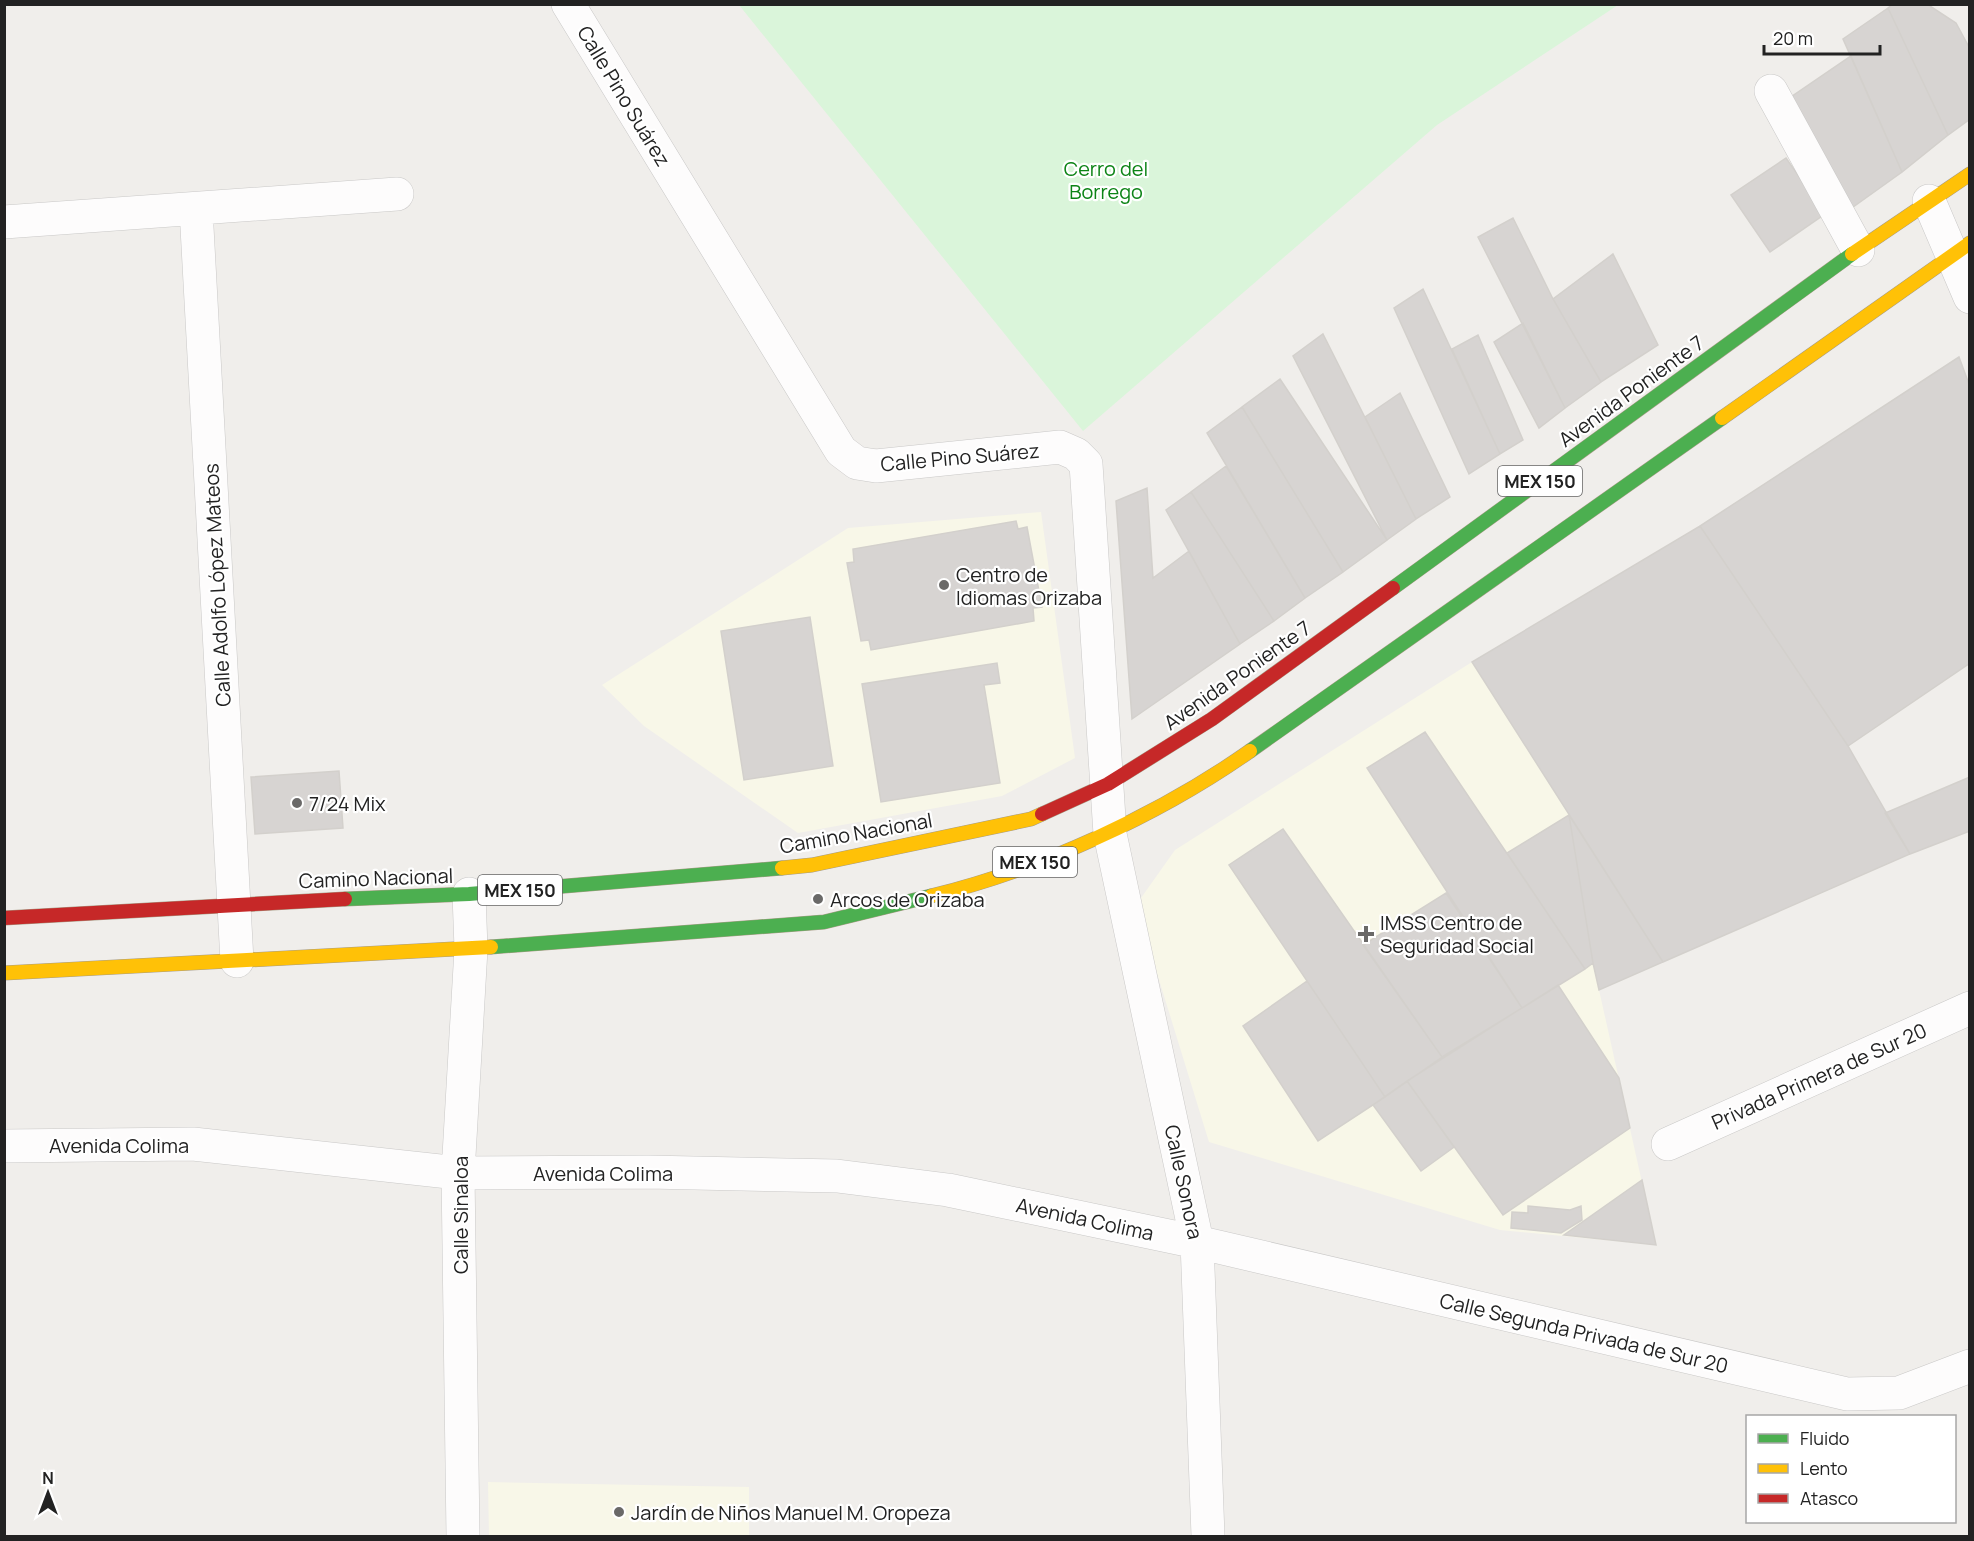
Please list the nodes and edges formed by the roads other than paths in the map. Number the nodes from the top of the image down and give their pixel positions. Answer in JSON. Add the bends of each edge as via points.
{"nodes":[{"id":1,"x":568,"y":4,"type":"edge"},
{"id":2,"x":1771,"y":91,"type":"dead end"},
{"id":3,"x":1970,"y":174,"type":"edge"},
{"id":4,"x":397,"y":194,"type":"dead end"},
{"id":5,"x":1929,"y":201,"type":"junction"},
{"id":6,"x":196,"y":209,"type":"junction"},
{"id":7,"x":4,"y":222,"type":"edge"},
{"id":8,"x":1961,"y":249,"type":"edge"},
{"id":9,"x":1858,"y":250,"type":"junction"},
{"id":10,"x":1970,"y":297,"type":"edge"},
{"id":11,"x":1108,"y":784,"type":"junction"},
{"id":12,"x":1110,"y":834,"type":"junction"},
{"id":13,"x":469,"y":894,"type":"junction"},
{"id":14,"x":235,"y":903,"type":"junction"},
{"id":15,"x":4,"y":918,"type":"edge"},
{"id":16,"x":471,"y":949,"type":"junction"},
{"id":17,"x":237,"y":961,"type":"junction"},
{"id":18,"x":4,"y":973,"type":"edge"},
{"id":19,"x":1970,"y":1008,"type":"edge"},
{"id":20,"x":1668,"y":1144,"type":"dead end"},
{"id":21,"x":4,"y":1146,"type":"edge"},
{"id":22,"x":458,"y":1173,"type":"junction"},
{"id":23,"x":1197,"y":1242,"type":"junction"},
{"id":24,"x":1970,"y":1366,"type":"edge"},
{"id":25,"x":463,"y":1536,"type":"edge"},
{"id":26,"x":1208,"y":1536,"type":"edge"}],
"edges":[{"from":1,"to":11,"type":"street","name":"Calle Pino Suárez","via":[[841,451],[857,464],[876,466],[1060,447],[1086,464]]},
{"from":2,"to":9,"type":"street"},
{"from":3,"to":5,"type":"main road","name":"Avenida Poniente 7","number":"MEX 150"},
{"from":4,"to":6,"type":"street"},
{"from":5,"to":8,"type":"street"},
{"from":5,"to":9,"type":"main road","name":"Avenida Poniente 7","number":"MEX 150"},
{"from":6,"to":7,"type":"street"},
{"from":6,"to":14,"type":"street","name":"Calle Adolfo López Mateos"},
{"from":8,"to":10,"type":"street"},
{"from":8,"to":12,"type":"main road","number":"MEX 150","via":[[1237,760]]},
{"from":9,"to":11,"type":"main road","name":"Avenida Poniente 7","number":"MEX 150","via":[[1212,719]]},
{"from":11,"to":12,"type":"street","name":"Calle Pino Suárez"},
{"from":11,"to":13,"type":"main road","name":"Camino Nacional","number":"MEX 150","via":[[1031,819],[812,865]]},
{"from":12,"to":16,"type":"main road","number":"MEX 150","via":[[961,889],[824,922]]},
{"from":12,"to":23,"type":"street","name":"Calle Sonora"},
{"from":13,"to":14,"type":"main road","name":"Camino Nacional","number":"MEX 150"},
{"from":13,"to":16,"type":"street","name":"Calle Sinaloa"},
{"from":14,"to":15,"type":"main road","name":"Camino Nacional","number":"MEX 150"},
{"from":14,"to":17,"type":"street","name":"Calle Adolfo López Mateos"},
{"from":16,"to":17,"type":"main road","number":"MEX 150"},
{"from":16,"to":22,"type":"street","name":"Calle Sinaloa"},
{"from":17,"to":18,"type":"main road","number":"MEX 150"},
{"from":19,"to":20,"type":"street","name":"Privada Primera de Sur 20"},
{"from":21,"to":22,"type":"street","name":"Avenida Colima","via":[[193,1144]]},
{"from":22,"to":23,"type":"street","name":"Avenida Colima","via":[[837,1176],[948,1190]]},
{"from":22,"to":25,"type":"street","name":"Calle Sinaloa"},
{"from":23,"to":24,"type":"street","name":"Calle Segunda Privada de Sur 20","via":[[1847,1394],[1899,1393]]},
{"from":23,"to":26,"type":"street","name":"Calle Sonora"}]}
